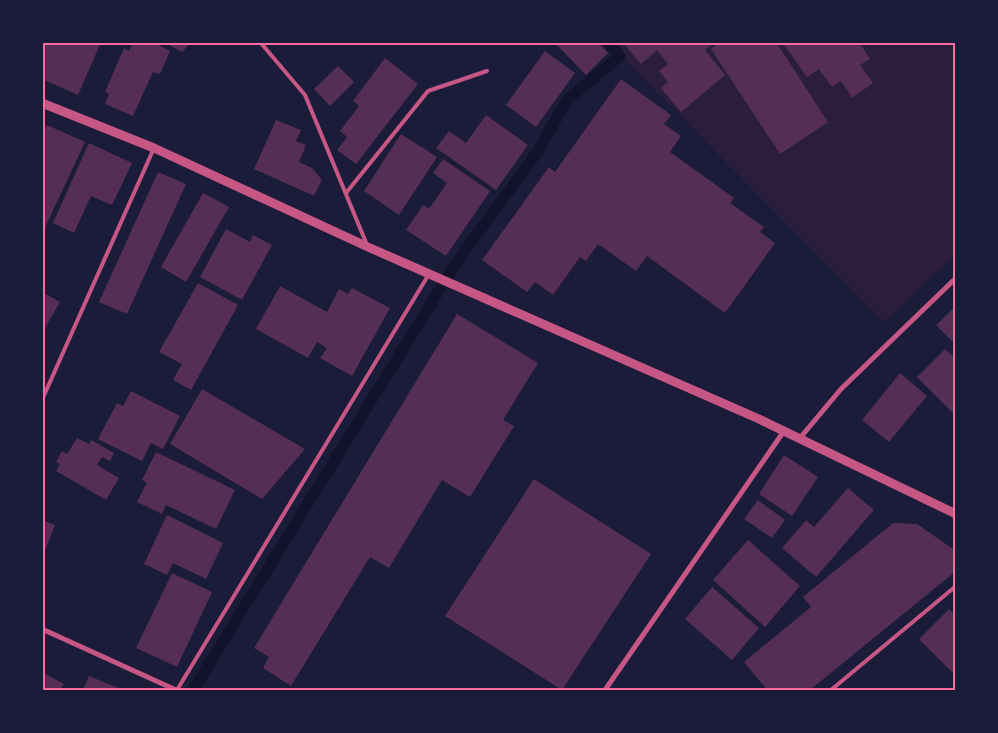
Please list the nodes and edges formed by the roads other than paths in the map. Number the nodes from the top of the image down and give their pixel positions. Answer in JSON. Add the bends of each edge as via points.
{"nodes":[{"id":1,"x":260,"y":42,"type":"edge"},
{"id":2,"x":487,"y":72,"type":"dead end"},
{"id":3,"x":42,"y":103,"type":"edge"},
{"id":4,"x":154,"y":148,"type":"junction"},
{"id":5,"x":346,"y":193,"type":"junction"},
{"id":6,"x":368,"y":247,"type":"junction"},
{"id":7,"x":432,"y":275,"type":"junction"},
{"id":8,"x":956,"y":278,"type":"edge"},
{"id":9,"x":42,"y":400,"type":"edge"},
{"id":10,"x":784,"y":431,"type":"junction"},
{"id":11,"x":800,"y":438,"type":"junction"},
{"id":12,"x":956,"y":514,"type":"edge"},
{"id":13,"x":956,"y":586,"type":"edge"},
{"id":14,"x":42,"y":629,"type":"edge"},
{"id":15,"x":176,"y":690,"type":"edge"},
{"id":16,"x":605,"y":690,"type":"edge"},
{"id":17,"x":831,"y":690,"type":"edge"}],
"edges":[{"from":1,"to":5,"type":"lane","via":[[305,95]]},
{"from":2,"to":5,"type":"lane","via":[[428,91]]},
{"from":3,"to":4,"type":"street"},
{"from":4,"to":6,"type":"street"},
{"from":4,"to":9,"type":"lane"},
{"from":5,"to":6,"type":"lane"},
{"from":6,"to":7,"type":"street"},
{"from":7,"to":10,"type":"street"},
{"from":7,"to":15,"type":"lane"},
{"from":8,"to":11,"type":"street","via":[[841,389]]},
{"from":10,"to":11,"type":"street"},
{"from":10,"to":16,"type":"street"},
{"from":11,"to":12,"type":"street"},
{"from":13,"to":17,"type":"lane"},
{"from":14,"to":15,"type":"street"}]}
